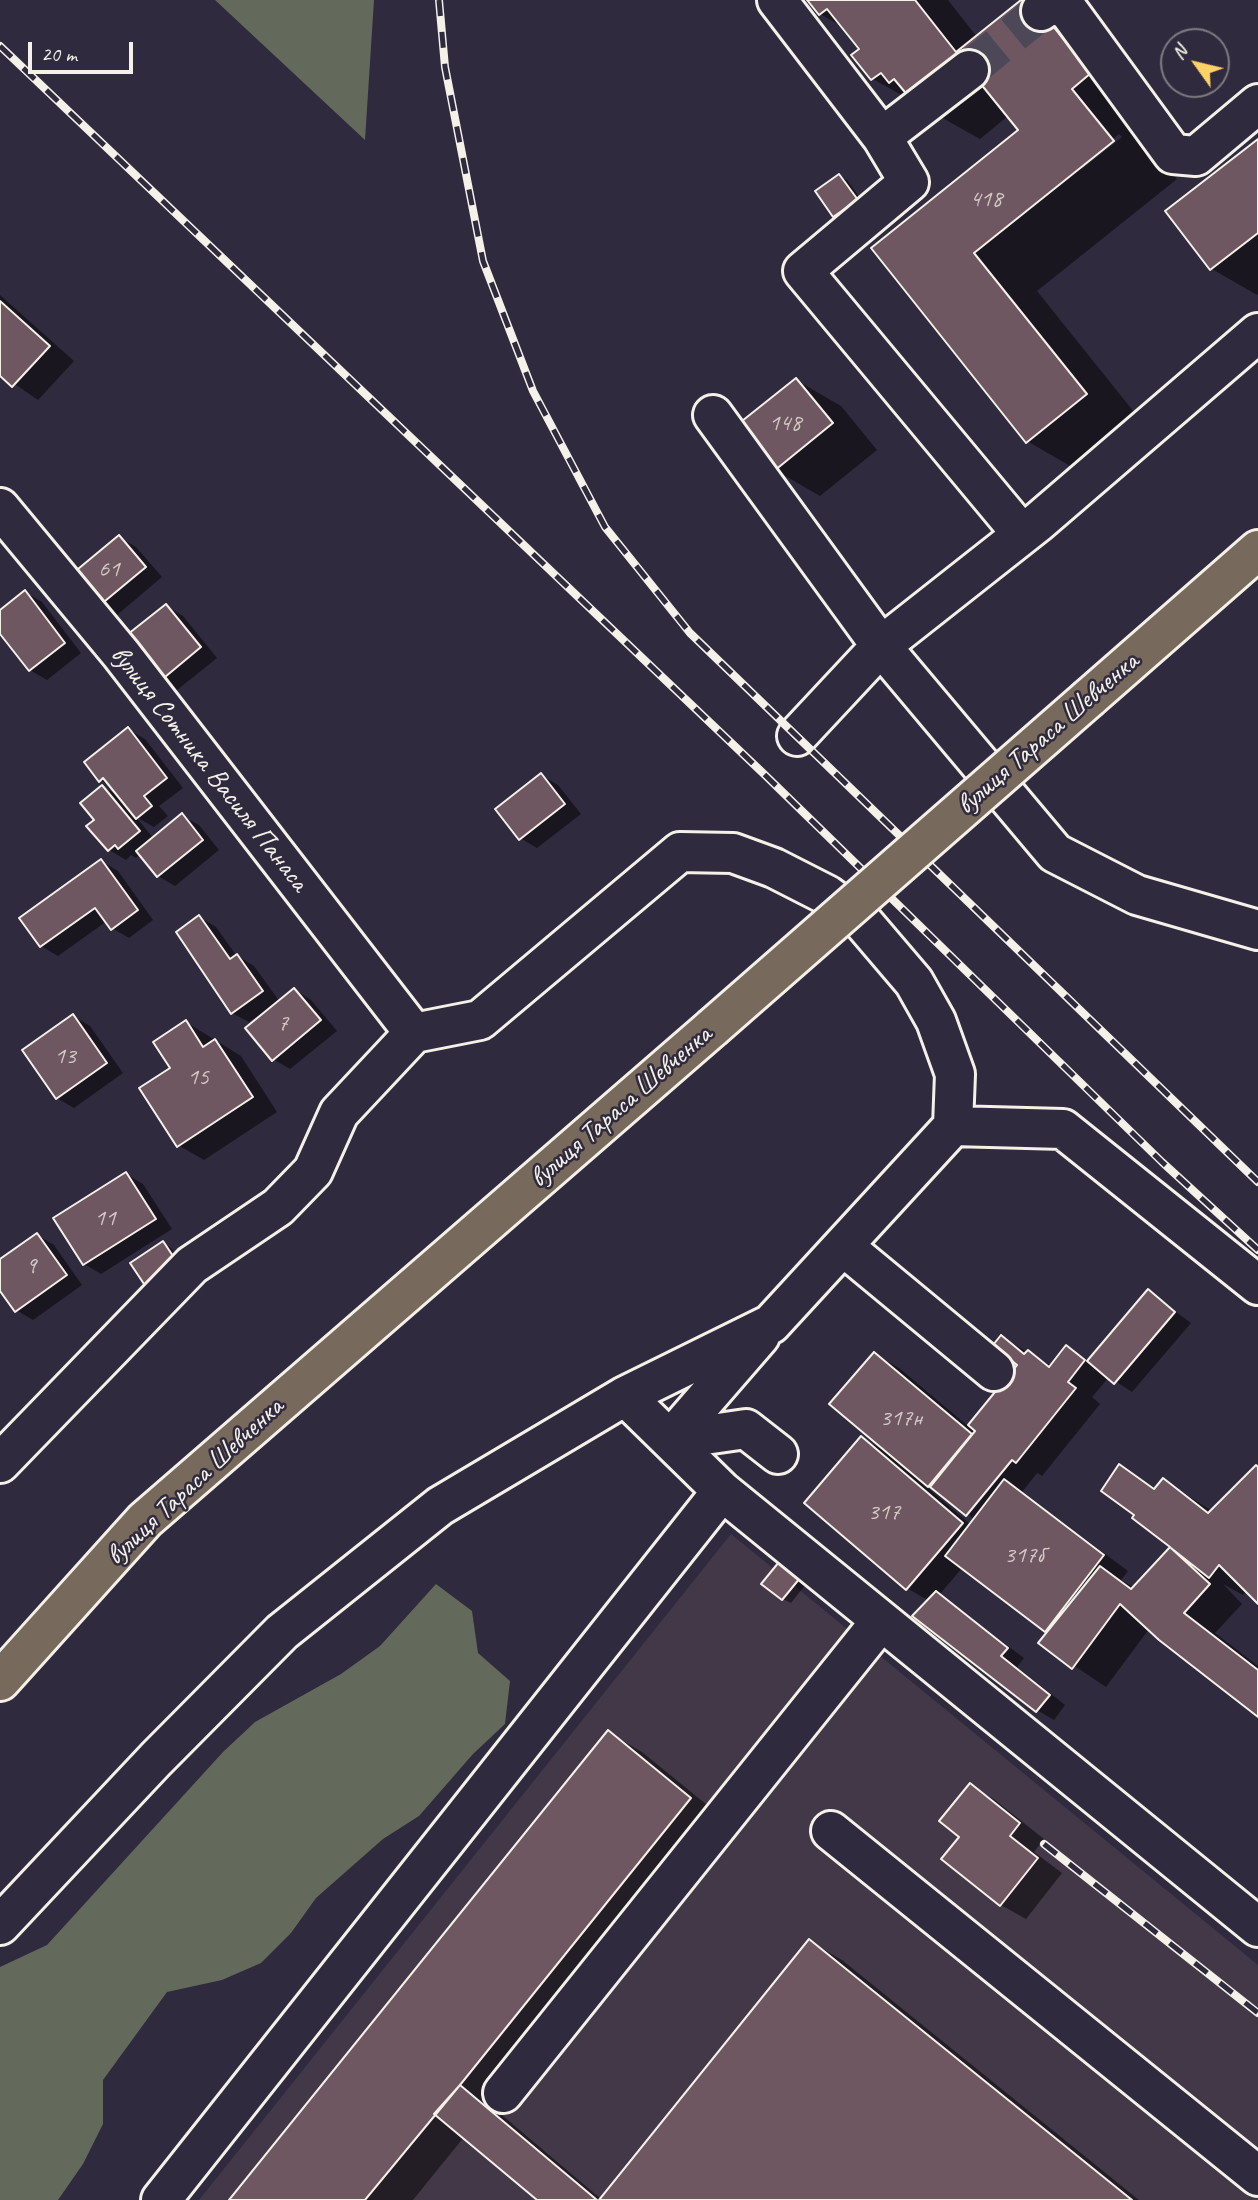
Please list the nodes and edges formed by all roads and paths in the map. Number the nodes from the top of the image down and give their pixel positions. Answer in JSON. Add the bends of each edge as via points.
{"nodes":[{"id":1,"x":777,"y":0,"type":"edge"},
{"id":2,"x":1041,"y":11,"type":"tunnel mouth"},
{"id":3,"x":969,"y":70,"type":"tunnel mouth"},
{"id":4,"x":1258,"y":104,"type":"edge"},
{"id":5,"x":882,"y":137,"type":"junction"},
{"id":6,"x":1258,"y":333,"type":"edge"},
{"id":7,"x":712,"y":415,"type":"dead end"},
{"id":8,"x":0,"y":508,"type":"edge"},
{"id":9,"x":1022,"y":534,"type":"junction"},
{"id":10,"x":1258,"y":550,"type":"edge"},
{"id":11,"x":881,"y":646,"type":"junction"},
{"id":12,"x":797,"y":736,"type":"dead end"},
{"id":13,"x":1258,"y":930,"type":"edge"},
{"id":14,"x":414,"y":1033,"type":"junction"},
{"id":15,"x":953,"y":1126,"type":"junction"},
{"id":16,"x":843,"y":1246,"type":"junction"},
{"id":17,"x":1258,"y":1284,"type":"edge"},
{"id":18,"x":771,"y":1324,"type":"junction"},
{"id":19,"x":994,"y":1371,"type":"dead end"},
{"id":20,"x":625,"y":1396,"type":"junction"},
{"id":21,"x":670,"y":1440,"type":"junction"},
{"id":22,"x":778,"y":1454,"type":"dead end"},
{"id":23,"x":0,"y":1463,"type":"edge"},
{"id":24,"x":722,"y":1492,"type":"junction"},
{"id":25,"x":881,"y":1621,"type":"junction"},
{"id":26,"x":0,"y":1681,"type":"edge"},
{"id":27,"x":831,"y":1830,"type":"dead end"},
{"id":28,"x":0,"y":1925,"type":"edge"},
{"id":29,"x":1258,"y":1927,"type":"edge"},
{"id":30,"x":503,"y":2093,"type":"dead end"},
{"id":31,"x":1258,"y":2176,"type":"edge"},
{"id":32,"x":161,"y":2200,"type":"edge"}],
"edges":[{"from":1,"to":5,"type":"street"},
{"from":2,"to":4,"type":"street","via":[[1052,3],[1068,10],[1173,154],[1196,156]]},
{"from":3,"to":5,"type":"street"},
{"from":5,"to":9,"type":"street","via":[[909,182],[803,271]]},
{"from":6,"to":9,"type":"street"},
{"from":7,"to":11,"type":"street"},
{"from":8,"to":14,"type":"street","name":"вулиця Сотника Василя Панаса","via":[[121,654]]},
{"from":9,"to":11,"type":"street"},
{"from":10,"to":26,"type":"main road","name":"вулиця Тараса Шевченка","bridge":true,"via":[[145,1520]]},
{"from":11,"to":12,"type":"street"},
{"from":11,"to":13,"type":"street","via":[[1055,853],[1137,895]]},
{"from":14,"to":15,"type":"street","via":[[480,1020],[680,852],[733,853],[827,895],[862,921],[914,982],[936,1021],[955,1074]]},
{"from":14,"to":23,"type":"street","via":[[339,1113],[313,1171],[278,1207],[192,1265]]},
{"from":15,"to":16,"type":"street"},
{"from":15,"to":17,"type":"street","via":[[1062,1129]]},
{"from":16,"to":18,"type":"street"},
{"from":16,"to":19,"type":"street"},
{"from":18,"to":20,"type":"street"},
{"from":18,"to":21,"type":"street"},
{"from":20,"to":21,"type":"street"},
{"from":20,"to":28,"type":"street","via":[[440,1506],[282,1632]]},
{"from":21,"to":22,"type":"street","via":[[746,1429]]},
{"from":21,"to":24,"type":"street"},
{"from":24,"to":25,"type":"street"},
{"from":24,"to":32,"type":"street"},
{"from":25,"to":29,"type":"street"},
{"from":25,"to":30,"type":"street"},
{"from":27,"to":31,"type":"street"}]}
